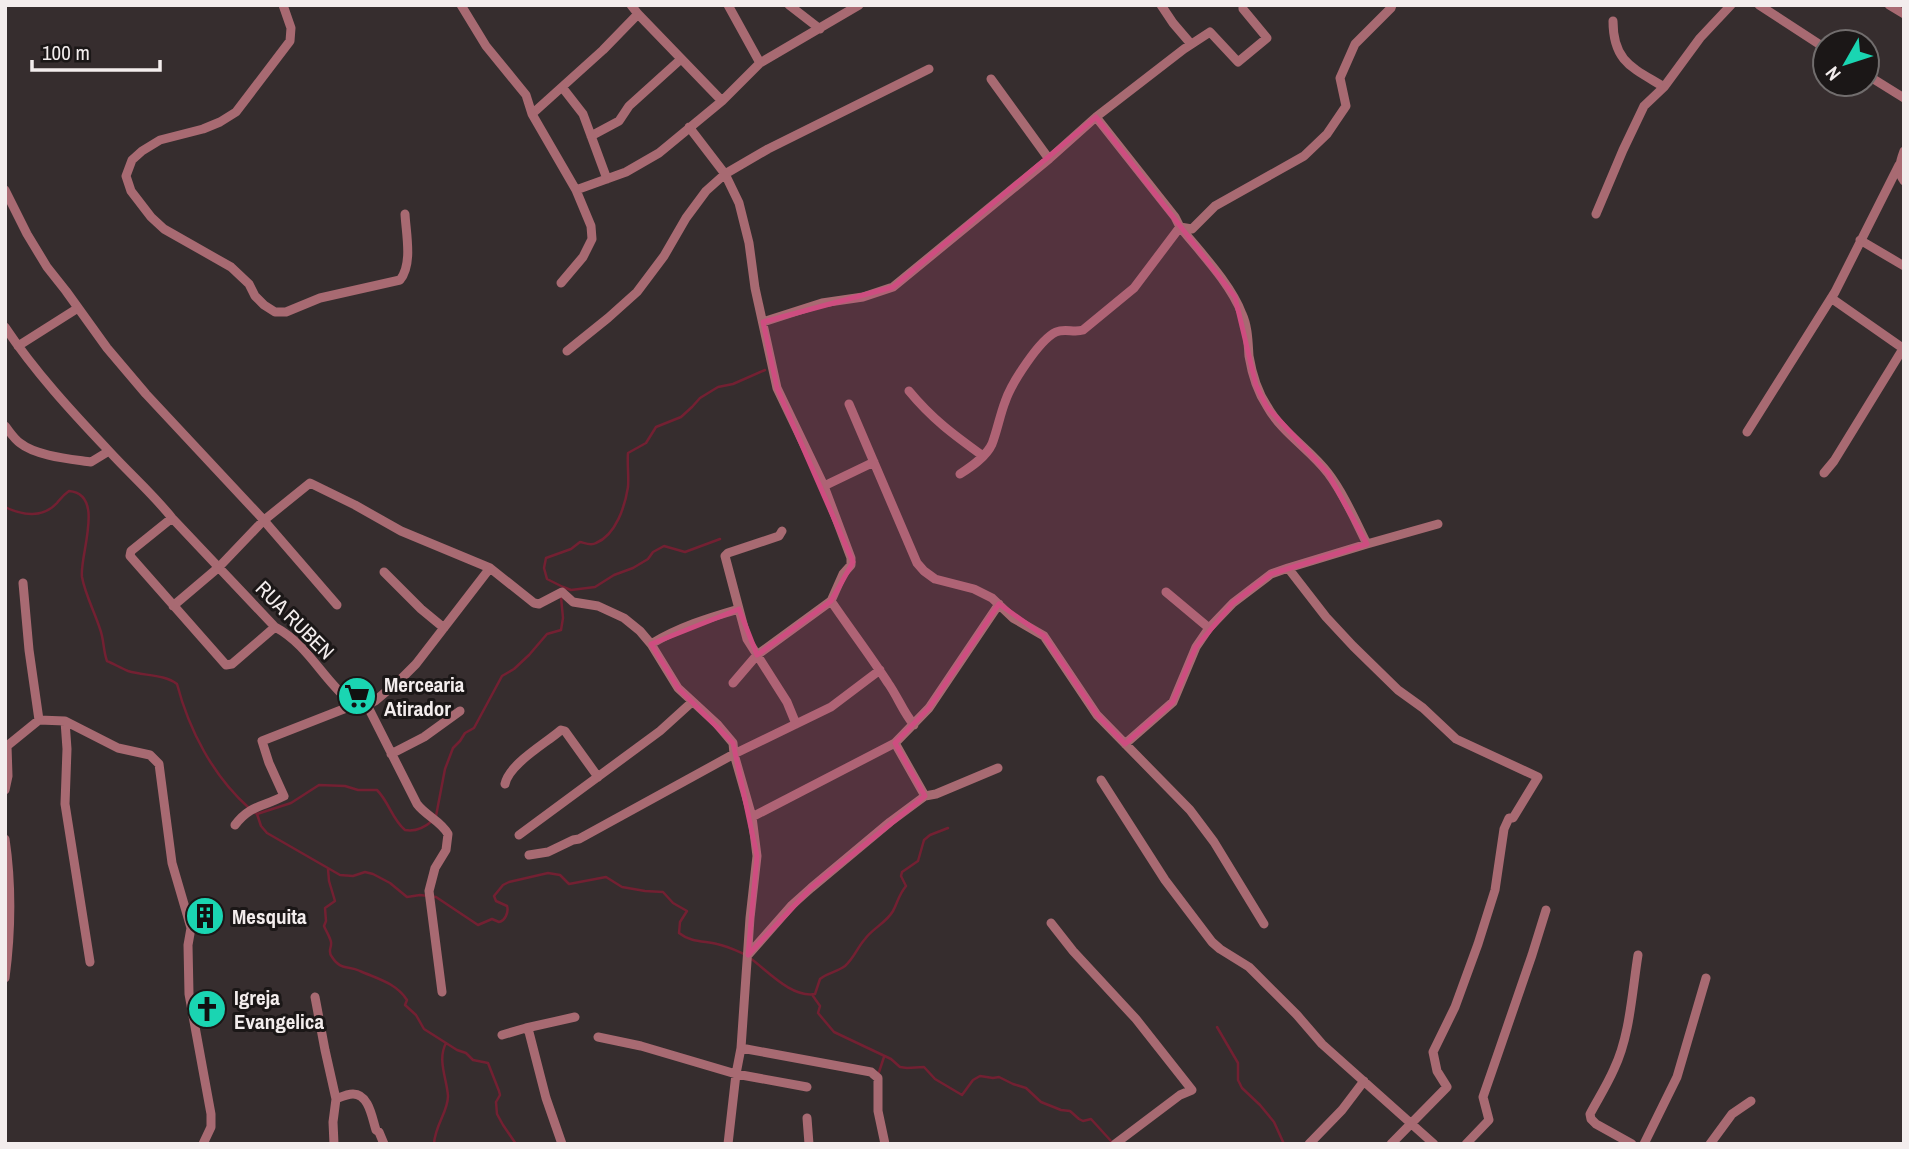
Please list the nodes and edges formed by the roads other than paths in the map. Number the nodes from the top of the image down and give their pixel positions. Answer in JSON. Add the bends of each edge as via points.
{"nodes":[{"id":1,"x":283,"y":5,"type":"edge"},
{"id":2,"x":461,"y":5,"type":"edge"},
{"id":3,"x":631,"y":5,"type":"edge"},
{"id":4,"x":728,"y":5,"type":"edge"},
{"id":5,"x":789,"y":5,"type":"edge"},
{"id":6,"x":859,"y":5,"type":"edge"},
{"id":7,"x":1161,"y":5,"type":"edge"},
{"id":8,"x":1243,"y":5,"type":"edge"},
{"id":9,"x":1391,"y":5,"type":"edge"},
{"id":10,"x":1731,"y":5,"type":"edge"},
{"id":11,"x":1759,"y":5,"type":"edge"},
{"id":12,"x":1889,"y":5,"type":"edge"},
{"id":13,"x":849,"y":8,"type":"edge"},
{"id":14,"x":1904,"y":14,"type":"edge"},
{"id":15,"x":638,"y":15,"type":"junction"},
{"id":16,"x":1614,"y":21,"type":"dead end"},
{"id":17,"x":820,"y":29,"type":"junction"},
{"id":18,"x":1811,"y":39,"type":"edge"},
{"id":19,"x":1191,"y":44,"type":"junction"},
{"id":20,"x":681,"y":59,"type":"junction"},
{"id":21,"x":760,"y":63,"type":"junction"},
{"id":22,"x":929,"y":69,"type":"dead end"},
{"id":23,"x":990,"y":79,"type":"dead end"},
{"id":24,"x":1881,"y":84,"type":"edge"},
{"id":25,"x":562,"y":87,"type":"junction"},
{"id":26,"x":1664,"y":87,"type":"junction"},
{"id":27,"x":1904,"y":98,"type":"edge"},
{"id":28,"x":722,"y":101,"type":"junction"},
{"id":29,"x":532,"y":114,"type":"junction"},
{"id":30,"x":1096,"y":117,"type":"junction"},
{"id":31,"x":689,"y":127,"type":"junction"},
{"id":32,"x":591,"y":136,"type":"junction"},
{"id":33,"x":1904,"y":151,"type":"edge"},
{"id":34,"x":1049,"y":159,"type":"junction"},
{"id":35,"x":1899,"y":165,"type":"junction"},
{"id":36,"x":725,"y":174,"type":"junction"},
{"id":37,"x":607,"y":179,"type":"junction"},
{"id":38,"x":1904,"y":181,"type":"edge"},
{"id":39,"x":5,"y":190,"type":"edge"},
{"id":40,"x":576,"y":190,"type":"junction"},
{"id":41,"x":405,"y":214,"type":"dead end"},
{"id":42,"x":1596,"y":214,"type":"dead end"},
{"id":43,"x":1180,"y":227,"type":"junction"},
{"id":44,"x":1860,"y":240,"type":"junction"},
{"id":45,"x":1904,"y":266,"type":"edge"},
{"id":46,"x":561,"y":283,"type":"dead end"},
{"id":47,"x":1831,"y":298,"type":"junction"},
{"id":48,"x":78,"y":308,"type":"junction"},
{"id":49,"x":763,"y":322,"type":"junction"},
{"id":50,"x":5,"y":327,"type":"edge"},
{"id":51,"x":18,"y":346,"type":"junction"},
{"id":52,"x":1904,"y":348,"type":"edge"},
{"id":53,"x":567,"y":351,"type":"dead end"},
{"id":54,"x":909,"y":391,"type":"dead end"},
{"id":55,"x":849,"y":404,"type":"dead end"},
{"id":56,"x":5,"y":426,"type":"edge"},
{"id":57,"x":1747,"y":432,"type":"dead end"},
{"id":58,"x":109,"y":451,"type":"junction"},
{"id":59,"x":983,"y":456,"type":"junction"},
{"id":60,"x":874,"y":462,"type":"junction"},
{"id":61,"x":1824,"y":473,"type":"dead end"},
{"id":62,"x":960,"y":474,"type":"dead end"},
{"id":63,"x":824,"y":486,"type":"junction"},
{"id":64,"x":172,"y":518,"type":"junction"},
{"id":65,"x":263,"y":521,"type":"junction"},
{"id":66,"x":1438,"y":524,"type":"dead end"},
{"id":67,"x":782,"y":531,"type":"dead end"},
{"id":68,"x":1367,"y":544,"type":"junction"},
{"id":69,"x":219,"y":567,"type":"junction"},
{"id":70,"x":490,"y":568,"type":"junction"},
{"id":71,"x":1288,"y":568,"type":"junction"},
{"id":72,"x":384,"y":572,"type":"dead end"},
{"id":73,"x":23,"y":583,"type":"dead end"},
{"id":74,"x":1166,"y":592,"type":"dead end"},
{"id":75,"x":831,"y":601,"type":"junction"},
{"id":76,"x":999,"y":604,"type":"junction"},
{"id":77,"x":337,"y":605,"type":"dead end"},
{"id":78,"x":173,"y":606,"type":"junction"},
{"id":79,"x":739,"y":609,"type":"junction"},
{"id":80,"x":275,"y":627,"type":"junction"},
{"id":81,"x":444,"y":628,"type":"junction"},
{"id":82,"x":1209,"y":628,"type":"junction"},
{"id":83,"x":651,"y":644,"type":"junction"},
{"id":84,"x":757,"y":655,"type":"junction"},
{"id":85,"x":880,"y":670,"type":"junction"},
{"id":86,"x":733,"y":683,"type":"dead end"},
{"id":87,"x":692,"y":702,"type":"junction"},
{"id":88,"x":354,"y":705,"type":"junction"},
{"id":89,"x":367,"y":705,"type":"junction"},
{"id":90,"x":460,"y":711,"type":"dead end"},
{"id":91,"x":39,"y":720,"type":"junction"},
{"id":92,"x":65,"y":721,"type":"junction"},
{"id":93,"x":796,"y":724,"type":"junction"},
{"id":94,"x":914,"y":725,"type":"junction"},
{"id":95,"x":895,"y":743,"type":"junction"},
{"id":96,"x":1125,"y":744,"type":"junction"},
{"id":97,"x":391,"y":754,"type":"junction"},
{"id":98,"x":734,"y":754,"type":"junction"},
{"id":99,"x":998,"y":768,"type":"dead end"},
{"id":100,"x":598,"y":777,"type":"junction"},
{"id":101,"x":1101,"y":780,"type":"dead end"},
{"id":102,"x":505,"y":784,"type":"dead end"},
{"id":103,"x":5,"y":790,"type":"edge"},
{"id":104,"x":925,"y":796,"type":"junction"},
{"id":105,"x":752,"y":817,"type":"junction"},
{"id":106,"x":235,"y":825,"type":"dead end"},
{"id":107,"x":519,"y":835,"type":"dead end"},
{"id":108,"x":5,"y":839,"type":"edge"},
{"id":109,"x":529,"y":855,"type":"dead end"},
{"id":110,"x":1546,"y":910,"type":"dead end"},
{"id":111,"x":1051,"y":923,"type":"dead end"},
{"id":112,"x":1264,"y":924,"type":"dead end"},
{"id":113,"x":748,"y":955,"type":"junction"},
{"id":114,"x":1638,"y":955,"type":"dead end"},
{"id":115,"x":90,"y":962,"type":"dead end"},
{"id":116,"x":5,"y":978,"type":"edge"},
{"id":117,"x":1706,"y":978,"type":"dead end"},
{"id":118,"x":442,"y":992,"type":"dead end"},
{"id":119,"x":315,"y":997,"type":"dead end"},
{"id":120,"x":575,"y":1017,"type":"dead end"},
{"id":121,"x":526,"y":1028,"type":"junction"},
{"id":122,"x":502,"y":1035,"type":"dead end"},
{"id":123,"x":598,"y":1037,"type":"dead end"},
{"id":124,"x":741,"y":1048,"type":"junction"},
{"id":125,"x":736,"y":1074,"type":"junction"},
{"id":126,"x":1364,"y":1081,"type":"junction"},
{"id":127,"x":807,"y":1087,"type":"dead end"},
{"id":128,"x":336,"y":1099,"type":"junction"},
{"id":129,"x":1751,"y":1101,"type":"dead end"},
{"id":130,"x":807,"y":1118,"type":"dead end"},
{"id":131,"x":1410,"y":1124,"type":"junction"},
{"id":132,"x":203,"y":1144,"type":"edge"},
{"id":133,"x":334,"y":1144,"type":"edge"},
{"id":134,"x":384,"y":1144,"type":"edge"},
{"id":135,"x":562,"y":1144,"type":"edge"},
{"id":136,"x":729,"y":1144,"type":"edge"},
{"id":137,"x":809,"y":1144,"type":"edge"},
{"id":138,"x":885,"y":1144,"type":"edge"},
{"id":139,"x":1115,"y":1144,"type":"edge"},
{"id":140,"x":1309,"y":1144,"type":"edge"},
{"id":141,"x":1391,"y":1144,"type":"edge"},
{"id":142,"x":1434,"y":1144,"type":"edge"},
{"id":143,"x":1466,"y":1144,"type":"edge"},
{"id":144,"x":1632,"y":1144,"type":"edge"},
{"id":145,"x":1644,"y":1144,"type":"edge"},
{"id":146,"x":1710,"y":1144,"type":"edge"}],
"edges":[{"from":1,"to":41,"type":"street","via":[[290,41],[236,112],[203,130],[160,140],[142,150],[132,160],[127,176],[131,191],[164,229],[231,267],[275,312],[400,281],[406,273]]},
{"from":2,"to":29,"type":"street","via":[[486,46],[526,95]]},
{"from":3,"to":15,"type":"street"},
{"from":4,"to":21,"type":"street"},
{"from":5,"to":17,"type":"street"},
{"from":6,"to":13,"type":"street"},
{"from":7,"to":19,"type":"street"},
{"from":8,"to":19,"type":"street","via":[[1267,38],[1238,62],[1210,32]]},
{"from":9,"to":43,"type":"street","via":[[1355,44],[1340,78],[1346,106],[1327,134],[1304,156],[1214,206],[1192,229]]},
{"from":10,"to":26,"type":"street"},
{"from":11,"to":18,"type":"street"},
{"from":12,"to":14,"type":"street"},
{"from":13,"to":17,"type":"street"},
{"from":15,"to":20,"type":"street"},
{"from":15,"to":25,"type":"street"},
{"from":16,"to":26,"type":"street","via":[[1613,37],[1623,59]]},
{"from":17,"to":21,"type":"street"},
{"from":19,"to":30,"type":"street"},
{"from":20,"to":28,"type":"street"},
{"from":20,"to":32,"type":"street","via":[[629,106],[619,121]]},
{"from":21,"to":28,"type":"street"},
{"from":22,"to":36,"type":"street"},
{"from":23,"to":34,"type":"street"},
{"from":24,"to":27,"type":"street"},
{"from":25,"to":29,"type":"street"},
{"from":25,"to":32,"type":"street","via":[[583,114]]},
{"from":26,"to":42,"type":"street","via":[[1644,106]]},
{"from":28,"to":31,"type":"street"},
{"from":29,"to":40,"type":"street"},
{"from":30,"to":34,"type":"street"},
{"from":30,"to":43,"type":"street"},
{"from":31,"to":36,"type":"street"},
{"from":31,"to":37,"type":"street","via":[[659,153]]},
{"from":32,"to":37,"type":"street"},
{"from":33,"to":35,"type":"street"},
{"from":34,"to":49,"type":"street","via":[[893,287]]},
{"from":35,"to":38,"type":"street"},
{"from":35,"to":44,"type":"street"},
{"from":36,"to":49,"type":"street","via":[[740,203]]},
{"from":36,"to":53,"type":"street","via":[[706,191],[637,292]]},
{"from":37,"to":40,"type":"street"},
{"from":39,"to":48,"type":"street","name":"RUA RUBEN","via":[[40,256]]},
{"from":40,"to":46,"type":"street","via":[[592,239]]},
{"from":43,"to":59,"type":"street","via":[[1134,288],[1083,330],[1057,332],[1037,350],[1012,385],[992,445]]},
{"from":43,"to":68,"type":"street","via":[[1235,297],[1247,332],[1256,385],[1267,407],[1328,473]]},
{"from":44,"to":45,"type":"street"},
{"from":44,"to":47,"type":"street"},
{"from":47,"to":52,"type":"street"},
{"from":47,"to":57,"type":"street"},
{"from":48,"to":51,"type":"street"},
{"from":48,"to":65,"type":"street","name":"RUA RUBEN","via":[[146,394]]},
{"from":49,"to":63,"type":"street","via":[[777,388]]},
{"from":50,"to":51,"type":"street","name":"RUA RUBEN"},
{"from":51,"to":58,"type":"street","name":"RUA RUBEN"},
{"from":52,"to":61,"type":"street"},
{"from":54,"to":59,"type":"street","via":[[941,426]]},
{"from":55,"to":60,"type":"street"},
{"from":56,"to":58,"type":"street","via":[[28,448],[56,456],[91,462]]},
{"from":58,"to":64,"type":"street","name":"RUA RUBEN"},
{"from":59,"to":62,"type":"street"},
{"from":60,"to":63,"type":"street"},
{"from":60,"to":76,"type":"street","via":[[913,557],[924,571],[935,579],[974,589]]},
{"from":63,"to":75,"type":"street","via":[[851,558]]},
{"from":64,"to":69,"type":"street","name":"RUA RUBEN"},
{"from":64,"to":78,"type":"street","via":[[130,556]]},
{"from":65,"to":69,"type":"street"},
{"from":65,"to":70,"type":"street","via":[[310,483],[401,531]]},
{"from":65,"to":77,"type":"street","name":"RUA RUBEN"},
{"from":66,"to":68,"type":"street"},
{"from":67,"to":79,"type":"street","via":[[725,556]]},
{"from":68,"to":71,"type":"street"},
{"from":69,"to":78,"type":"street"},
{"from":69,"to":80,"type":"street","name":"RUA RUBEN"},
{"from":70,"to":81,"type":"street"},
{"from":70,"to":83,"type":"street","via":[[534,603],[562,592],[573,602],[598,606],[624,618]]},
{"from":71,"to":82,"type":"street","via":[[1233,604]]},
{"from":71,"to":131,"type":"street","via":[[1353,646],[1455,739],[1538,777],[1504,829],[1495,890],[1479,944],[1433,1052],[1447,1087]]},
{"from":72,"to":81,"type":"street"},
{"from":73,"to":91,"type":"street"},
{"from":74,"to":82,"type":"street"},
{"from":75,"to":84,"type":"street"},
{"from":75,"to":85,"type":"street"},
{"from":76,"to":94,"type":"street"},
{"from":76,"to":96,"type":"street","via":[[1044,636],[1097,715]]},
{"from":78,"to":80,"type":"street","via":[[226,665]]},
{"from":79,"to":83,"type":"street","via":[[691,623]]},
{"from":79,"to":84,"type":"street"},
{"from":80,"to":88,"type":"street","name":"RUA RUBEN","via":[[310,655]]},
{"from":81,"to":89,"type":"street","via":[[416,664]]},
{"from":82,"to":96,"type":"street","via":[[1173,702]]},
{"from":83,"to":87,"type":"street"},
{"from":84,"to":86,"type":"street"},
{"from":84,"to":93,"type":"street"},
{"from":85,"to":93,"type":"street","via":[[831,707]]},
{"from":85,"to":94,"type":"street"},
{"from":87,"to":98,"type":"street","via":[[726,734]]},
{"from":87,"to":100,"type":"street"},
{"from":88,"to":89,"type":"street"},
{"from":88,"to":106,"type":"street","via":[[262,741],[284,796],[249,810]]},
{"from":89,"to":97,"type":"street"},
{"from":90,"to":97,"type":"street"},
{"from":91,"to":92,"type":"street"},
{"from":91,"to":103,"type":"street","via":[[7,746]]},
{"from":92,"to":115,"type":"street","via":[[65,804]]},
{"from":92,"to":132,"type":"street","via":[[118,748],[150,755],[159,764],[172,863],[191,928],[189,994],[211,1114]]},
{"from":93,"to":98,"type":"street"},
{"from":94,"to":95,"type":"street"},
{"from":95,"to":104,"type":"street"},
{"from":95,"to":105,"type":"street"},
{"from":96,"to":112,"type":"street","via":[[1190,810]]},
{"from":97,"to":118,"type":"street","via":[[417,804],[448,834],[429,891]]},
{"from":98,"to":105,"type":"street"},
{"from":98,"to":109,"type":"street","via":[[579,839]]},
{"from":99,"to":104,"type":"street"},
{"from":100,"to":102,"type":"street","via":[[561,730],[514,767]]},
{"from":100,"to":107,"type":"street"},
{"from":101,"to":126,"type":"street","via":[[1165,880],[1212,942],[1249,967]]},
{"from":104,"to":113,"type":"street","via":[[792,905]]},
{"from":105,"to":113,"type":"street","via":[[757,856]]},
{"from":108,"to":116,"type":"street","via":[[10,937]]},
{"from":110,"to":143,"type":"street","via":[[1483,1097],[1489,1120]]},
{"from":111,"to":139,"type":"street","via":[[1192,1090]]},
{"from":113,"to":124,"type":"street"},
{"from":114,"to":144,"type":"street","via":[[1626,1032],[1615,1068],[1590,1114],[1596,1124]]},
{"from":117,"to":145,"type":"street","via":[[1677,1077]]},
{"from":119,"to":128,"type":"street"},
{"from":120,"to":121,"type":"street"},
{"from":121,"to":122,"type":"street"},
{"from":121,"to":135,"type":"street"},
{"from":123,"to":125,"type":"street"},
{"from":124,"to":125,"type":"street"},
{"from":124,"to":138,"type":"street","via":[[871,1072],[878,1078]]},
{"from":125,"to":127,"type":"street"},
{"from":125,"to":136,"type":"street"},
{"from":126,"to":131,"type":"street"},
{"from":126,"to":140,"type":"street"},
{"from":128,"to":133,"type":"street"},
{"from":128,"to":134,"type":"street","via":[[351,1094],[366,1100]]},
{"from":129,"to":146,"type":"street","via":[[1732,1114]]},
{"from":130,"to":137,"type":"street"},
{"from":131,"to":141,"type":"street"},
{"from":131,"to":142,"type":"street"}]}
